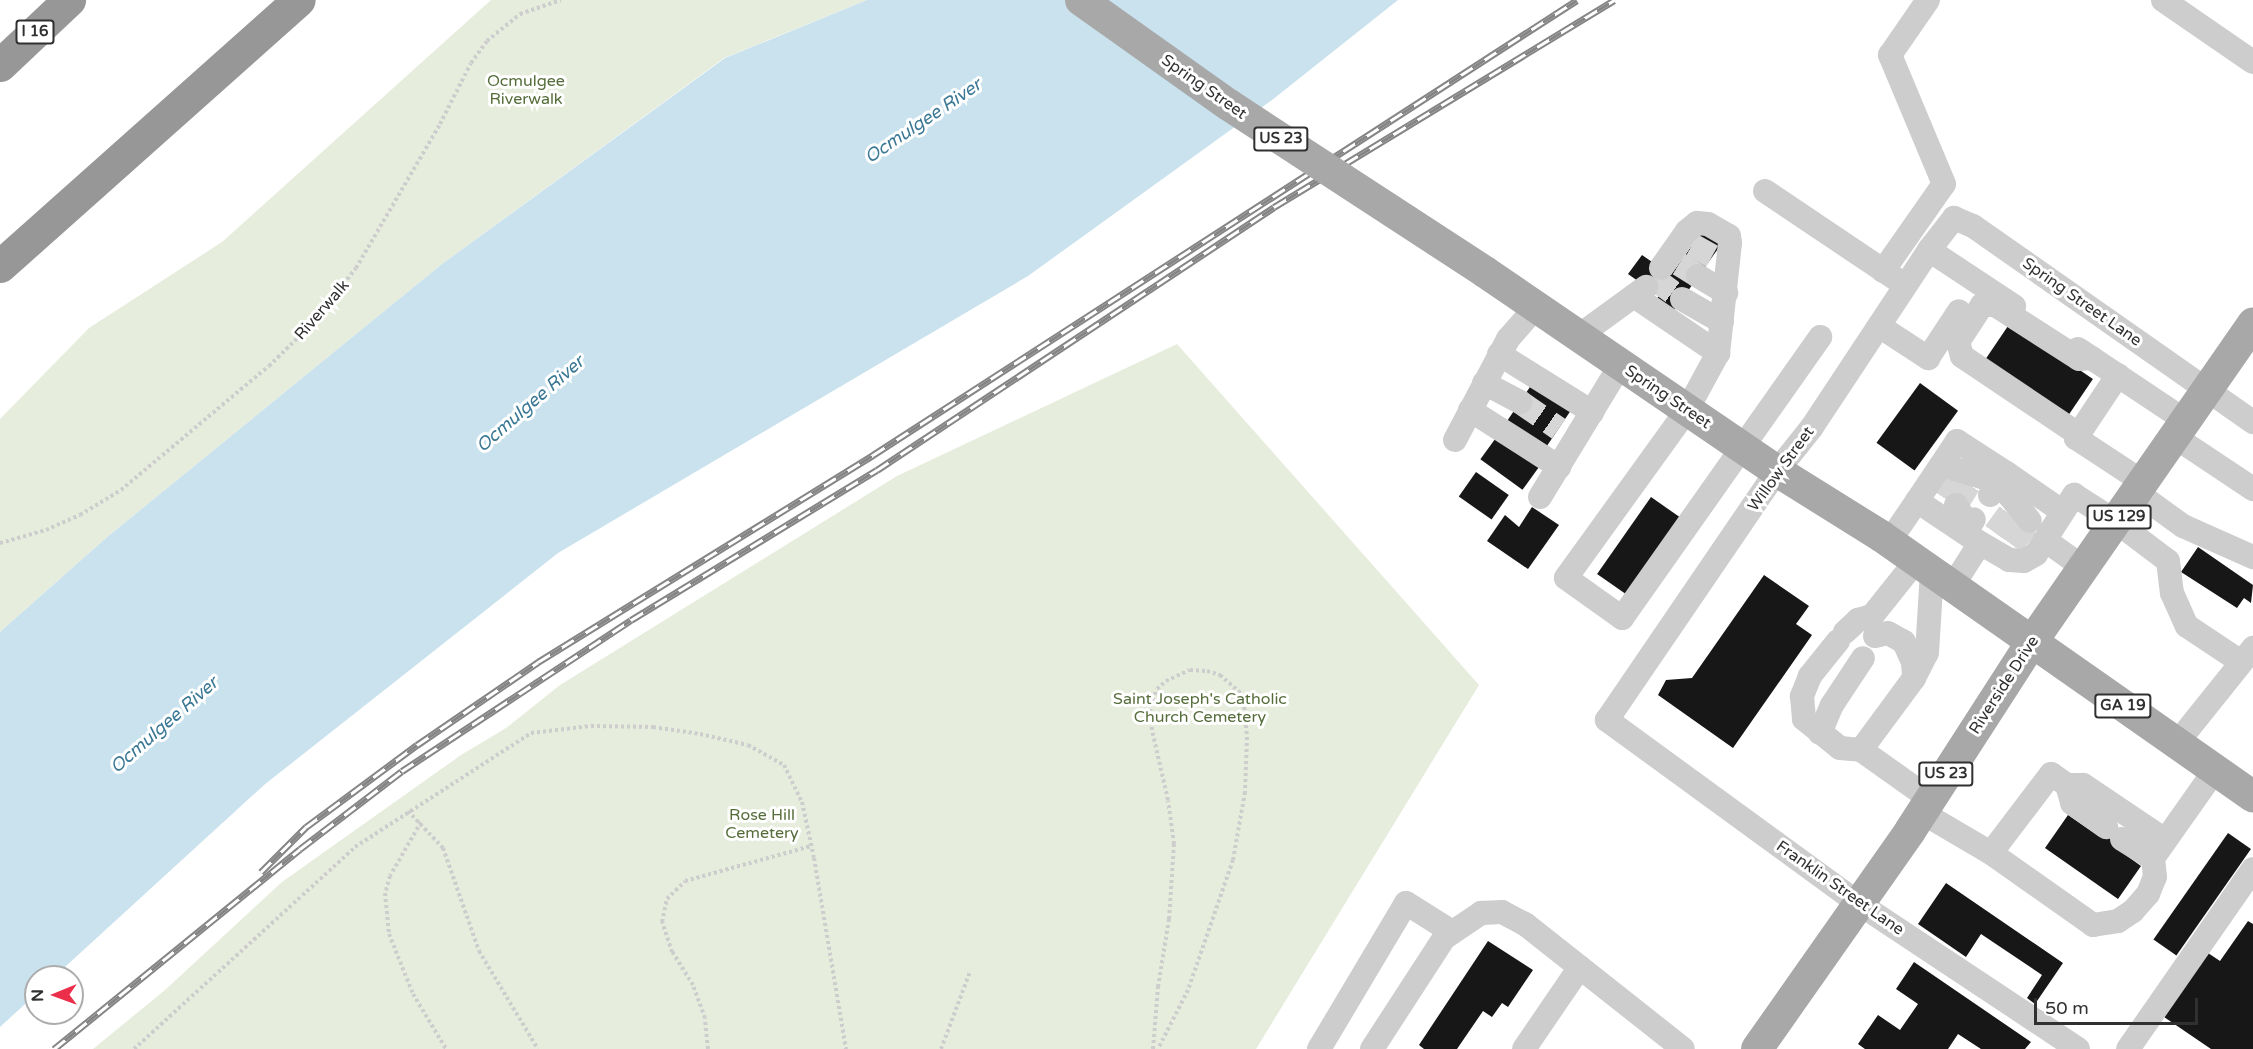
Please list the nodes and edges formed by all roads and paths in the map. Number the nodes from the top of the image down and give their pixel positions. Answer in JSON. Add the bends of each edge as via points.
{"nodes":[{"id":1,"x":69,"y":0,"type":"edge"},
{"id":2,"x":299,"y":0,"type":"edge"},
{"id":3,"x":561,"y":0,"type":"edge"},
{"id":4,"x":1081,"y":0,"type":"edge"},
{"id":5,"x":1928,"y":0,"type":"edge"},
{"id":6,"x":2163,"y":0,"type":"edge"},
{"id":7,"x":2253,"y":62,"type":"edge"},
{"id":8,"x":0,"y":65,"type":"edge"},
{"id":9,"x":1765,"y":191,"type":"dead end"},
{"id":10,"x":1954,"y":218,"type":"joint"},
{"id":11,"x":1929,"y":250,"type":"junction"},
{"id":12,"x":1680,"y":265,"type":"junction"},
{"id":13,"x":0,"y":266,"type":"edge"},
{"id":14,"x":1883,"y":271,"type":"junction"},
{"id":15,"x":1977,"y":282,"type":"junction"},
{"id":16,"x":1905,"y":286,"type":"junction"},
{"id":17,"x":1683,"y":299,"type":"tunnel mouth"},
{"id":18,"x":1536,"y":308,"type":"junction"},
{"id":19,"x":1722,"y":322,"type":"junction"},
{"id":20,"x":2253,"y":323,"type":"edge"},
{"id":21,"x":1879,"y":326,"type":"junction"},
{"id":22,"x":1580,"y":335,"type":"junction"},
{"id":23,"x":1821,"y":337,"type":"dead end"},
{"id":24,"x":1718,"y":353,"type":"junction"},
{"id":25,"x":1499,"y":354,"type":"junction"},
{"id":26,"x":2244,"y":355,"type":"edge"},
{"id":27,"x":2092,"y":358,"type":"junction"},
{"id":28,"x":1621,"y":364,"type":"junction"},
{"id":29,"x":2118,"y":375,"type":"junction"},
{"id":30,"x":1484,"y":383,"type":"junction"},
{"id":31,"x":2207,"y":391,"type":"junction"},
{"id":32,"x":1520,"y":402,"type":"tunnel mouth"},
{"id":33,"x":1470,"y":410,"type":"junction"},
{"id":34,"x":1687,"y":410,"type":"junction"},
{"id":35,"x":1592,"y":412,"type":"junction"},
{"id":36,"x":2253,"y":422,"type":"edge"},
{"id":37,"x":2180,"y":429,"type":"junction"},
{"id":38,"x":2078,"y":434,"type":"junction"},
{"id":39,"x":1455,"y":440,"type":"dead end"},
{"id":40,"x":1744,"y":448,"type":"junction"},
{"id":41,"x":1559,"y":467,"type":"junction"},
{"id":42,"x":1777,"y":471,"type":"junction"},
{"id":43,"x":1963,"y":475,"type":"dead end"},
{"id":44,"x":1998,"y":483,"type":"junction"},
{"id":45,"x":2140,"y":487,"type":"junction"},
{"id":46,"x":2253,"y":489,"type":"edge"},
{"id":47,"x":1540,"y":497,"type":"dead end"},
{"id":48,"x":2063,"y":512,"type":"junction"},
{"id":49,"x":2021,"y":515,"type":"dead end"},
{"id":50,"x":2115,"y":521,"type":"junction"},
{"id":51,"x":1967,"y":522,"type":"junction"},
{"id":52,"x":2045,"y":540,"type":"junction"},
{"id":53,"x":1889,"y":542,"type":"junction"},
{"id":54,"x":0,"y":543,"type":"edge"},
{"id":55,"x":2253,"y":557,"type":"edge"},
{"id":56,"x":2084,"y":568,"type":"junction"},
{"id":57,"x":1933,"y":573,"type":"junction"},
{"id":58,"x":1870,"y":639,"type":"junction"},
{"id":59,"x":2031,"y":643,"type":"junction"},
{"id":60,"x":2247,"y":655,"type":"edge"},
{"id":61,"x":1914,"y":678,"type":"junction"},
{"id":62,"x":1607,"y":720,"type":"joint"},
{"id":63,"x":1820,"y":733,"type":"junction"},
{"id":64,"x":2176,"y":744,"type":"junction"},
{"id":65,"x":1861,"y":750,"type":"junction"},
{"id":66,"x":2215,"y":770,"type":"junction"},
{"id":67,"x":2067,"y":785,"type":"junction"},
{"id":68,"x":2253,"y":796,"type":"edge"},
{"id":69,"x":1926,"y":806,"type":"junction"},
{"id":70,"x":408,"y":811,"type":"junction"},
{"id":71,"x":421,"y":822,"type":"junction"},
{"id":72,"x":812,"y":846,"type":"junction"},
{"id":73,"x":2159,"y":849,"type":"junction"},
{"id":74,"x":1991,"y":853,"type":"junction"},
{"id":75,"x":2250,"y":881,"type":"edge"},
{"id":76,"x":1858,"y":903,"type":"junction"},
{"id":77,"x":1452,"y":932,"type":"junction"},
{"id":78,"x":1580,"y":967,"type":"junction"},
{"id":79,"x":969,"y":972,"type":"dead end"},
{"id":80,"x":134,"y":1049,"type":"edge"},
{"id":81,"x":446,"y":1049,"type":"edge"},
{"id":82,"x":538,"y":1049,"type":"edge"},
{"id":83,"x":708,"y":1049,"type":"edge"},
{"id":84,"x":846,"y":1049,"type":"edge"},
{"id":85,"x":941,"y":1049,"type":"edge"},
{"id":86,"x":1153,"y":1049,"type":"edge"},
{"id":87,"x":1158,"y":1049,"type":"edge"},
{"id":88,"x":1319,"y":1049,"type":"edge"},
{"id":89,"x":1372,"y":1049,"type":"edge"},
{"id":90,"x":1524,"y":1049,"type":"edge"},
{"id":91,"x":1683,"y":1049,"type":"edge"},
{"id":92,"x":1757,"y":1049,"type":"edge"},
{"id":93,"x":2078,"y":1049,"type":"edge"},
{"id":94,"x":2128,"y":1049,"type":"edge"}],
"edges":[{"from":1,"to":8,"type":"highway","number":"I 16"},
{"from":2,"to":13,"type":"highway"},
{"from":3,"to":54,"type":"path","name":"Riverwalk","via":[[520,14],[487,41],[356,268],[314,322],[269,366],[122,490],[46,530]]},
{"from":4,"to":18,"type":"main road","name":"Spring Street","number":"US 23","bridge":true,"via":[[1229,105]]},
{"from":5,"to":14,"type":"street","via":[[1890,55],[1944,184]]},
{"from":6,"to":7,"type":"street"},
{"from":9,"to":14,"type":"street"},
{"from":10,"to":11,"type":"street","name":"Willow Street"},
{"from":10,"to":31,"type":"street","name":"Spring Street Lane","via":[[1972,226]]},
{"from":11,"to":15,"type":"street"},
{"from":11,"to":16,"type":"street","name":"Willow Street"},
{"from":12,"to":19,"type":"street","via":[[1726,292]]},
{"from":12,"to":22,"type":"street"},
{"from":12,"to":24,"type":"street"},
{"from":14,"to":16,"type":"street"},
{"from":15,"to":21,"type":"street","via":[[1929,358]]},
{"from":15,"to":27,"type":"street"},
{"from":16,"to":21,"type":"street","name":"Willow Street"},
{"from":17,"to":19,"type":"street"},
{"from":18,"to":22,"type":"main road","name":"Spring Street","number":"US 23"},
{"from":18,"to":25,"type":"street"},
{"from":19,"to":24,"type":"street"},
{"from":20,"to":26,"type":"main road","name":"Riverside Drive","number":"US 129"},
{"from":21,"to":42,"type":"street","name":"Willow Street","via":[[1812,427]]},
{"from":22,"to":28,"type":"main road","name":"Spring Street","number":"US 23"},
{"from":23,"to":40,"type":"street"},
{"from":24,"to":34,"type":"street"},
{"from":25,"to":30,"type":"street"},
{"from":25,"to":35,"type":"street"},
{"from":26,"to":31,"type":"main road","name":"Riverside Drive","number":"US 129"},
{"from":27,"to":29,"type":"street"},
{"from":27,"to":38,"type":"street","via":[[2079,359],[1995,305],[1982,305],[1958,342],[1962,356]]},
{"from":28,"to":34,"type":"main road","name":"Spring Street","number":"US 23"},
{"from":28,"to":35,"type":"street"},
{"from":29,"to":37,"type":"street"},
{"from":29,"to":38,"type":"street"},
{"from":30,"to":32,"type":"street"},
{"from":30,"to":33,"type":"street"},
{"from":31,"to":36,"type":"street","name":"Spring Street Lane"},
{"from":31,"to":37,"type":"main road","name":"Riverside Drive","number":"US 129"},
{"from":33,"to":39,"type":"street"},
{"from":33,"to":41,"type":"street"},
{"from":34,"to":40,"type":"main road","name":"Spring Street","number":"US 23"},
{"from":34,"to":40,"type":"street","via":[[1566,578],[1622,618]]},
{"from":35,"to":41,"type":"street","via":[[1567,433]]},
{"from":37,"to":45,"type":"main road","name":"Riverside Drive","number":"US 129"},
{"from":37,"to":46,"type":"street"},
{"from":38,"to":45,"type":"street","via":[[2076,438]]},
{"from":40,"to":42,"type":"main road","name":"Spring Street","number":"US 23"},
{"from":41,"to":47,"type":"street"},
{"from":42,"to":53,"type":"main road","name":"Spring Street","number":"US 23"},
{"from":42,"to":62,"type":"street","name":"Willow Street"},
{"from":43,"to":44,"type":"street"},
{"from":44,"to":48,"type":"street"},
{"from":44,"to":49,"type":"street"},
{"from":44,"to":51,"type":"street","via":[[1958,441]]},
{"from":45,"to":50,"type":"main road","name":"Riverside Drive","number":"US 129"},
{"from":45,"to":55,"type":"street","via":[[2183,526]]},
{"from":48,"to":50,"type":"street","via":[[2074,495]]},
{"from":48,"to":52,"type":"street"},
{"from":50,"to":56,"type":"main road","name":"Riverside Drive","number":"US 129"},
{"from":50,"to":60,"type":"street","via":[[2168,561],[2172,593],[2187,626]]},
{"from":51,"to":52,"type":"street","via":[[2009,560],[2024,561],[2036,554]]},
{"from":51,"to":53,"type":"street"},
{"from":51,"to":57,"type":"street"},
{"from":52,"to":56,"type":"street"},
{"from":53,"to":57,"type":"main road","name":"Spring Street","number":"US 23"},
{"from":56,"to":59,"type":"main road","name":"Riverside Drive","number":"US 129"},
{"from":57,"to":58,"type":"street"},
{"from":57,"to":59,"type":"main road","name":"Spring Street","number":"US 23"},
{"from":57,"to":61,"type":"street","via":[[1928,653]]},
{"from":58,"to":61,"type":"street","via":[[1888,633],[1904,642],[1913,662]]},
{"from":58,"to":63,"type":"street"},
{"from":58,"to":63,"type":"street","via":[[1858,620],[1810,676],[1802,696],[1804,719]]},
{"from":59,"to":64,"type":"main road","name":"Spring Street","number":"GA 19"},
{"from":59,"to":69,"type":"main road","name":"Riverside Drive","number":"US 23"},
{"from":60,"to":64,"type":"street"},
{"from":61,"to":65,"type":"street"},
{"from":62,"to":76,"type":"street","name":"Franklin Street Lane"},
{"from":63,"to":65,"type":"street","via":[[1840,748]]},
{"from":64,"to":66,"type":"main road","name":"Spring Street","number":"GA 19"},
{"from":65,"to":69,"type":"street"},
{"from":66,"to":68,"type":"main road","name":"Spring Street","number":"GA 19"},
{"from":66,"to":73,"type":"street"},
{"from":67,"to":73,"type":"street","via":[[2083,785]]},
{"from":67,"to":73,"type":"street","via":[[2073,803],[2114,833]]},
{"from":67,"to":74,"type":"street","via":[[2051,774]]},
{"from":69,"to":74,"type":"street"},
{"from":69,"to":76,"type":"main road","name":"Riverside Drive","number":"US 23"},
{"from":70,"to":71,"type":"path"},
{"from":70,"to":72,"type":"path","via":[[531,733],[591,726],[652,727],[748,745],[784,765],[802,802]]},
{"from":70,"to":80,"type":"path","via":[[355,847]]},
{"from":71,"to":81,"type":"path","via":[[390,876],[385,893],[389,934],[413,994]]},
{"from":71,"to":82,"type":"path","via":[[443,848],[479,951]]},
{"from":72,"to":83,"type":"path","via":[[685,881],[667,899],[662,922],[672,952],[693,985],[701,1007]]},
{"from":72,"to":84,"type":"path"},
{"from":73,"to":74,"type":"street","via":[[2148,894],[2118,921],[2093,925]]},
{"from":75,"to":94,"type":"street"},
{"from":76,"to":92,"type":"main road","name":"Riverside Drive","number":"US 23"},
{"from":76,"to":93,"type":"street","name":"Franklin Street Lane"},
{"from":77,"to":78,"type":"street","via":[[1480,914],[1502,912],[1525,924]]},
{"from":77,"to":88,"type":"street","via":[[1406,903]]},
{"from":77,"to":89,"type":"street","via":[[1444,938]]},
{"from":78,"to":90,"type":"street"},
{"from":78,"to":91,"type":"street"},
{"from":79,"to":85,"type":"path"},
{"from":86,"to":87,"type":"path","via":[[1174,844],[1150,706],[1157,689],[1166,681],[1190,670],[1207,671],[1220,675],[1243,695],[1247,737],[1245,792],[1233,860],[1188,990]]}]}
